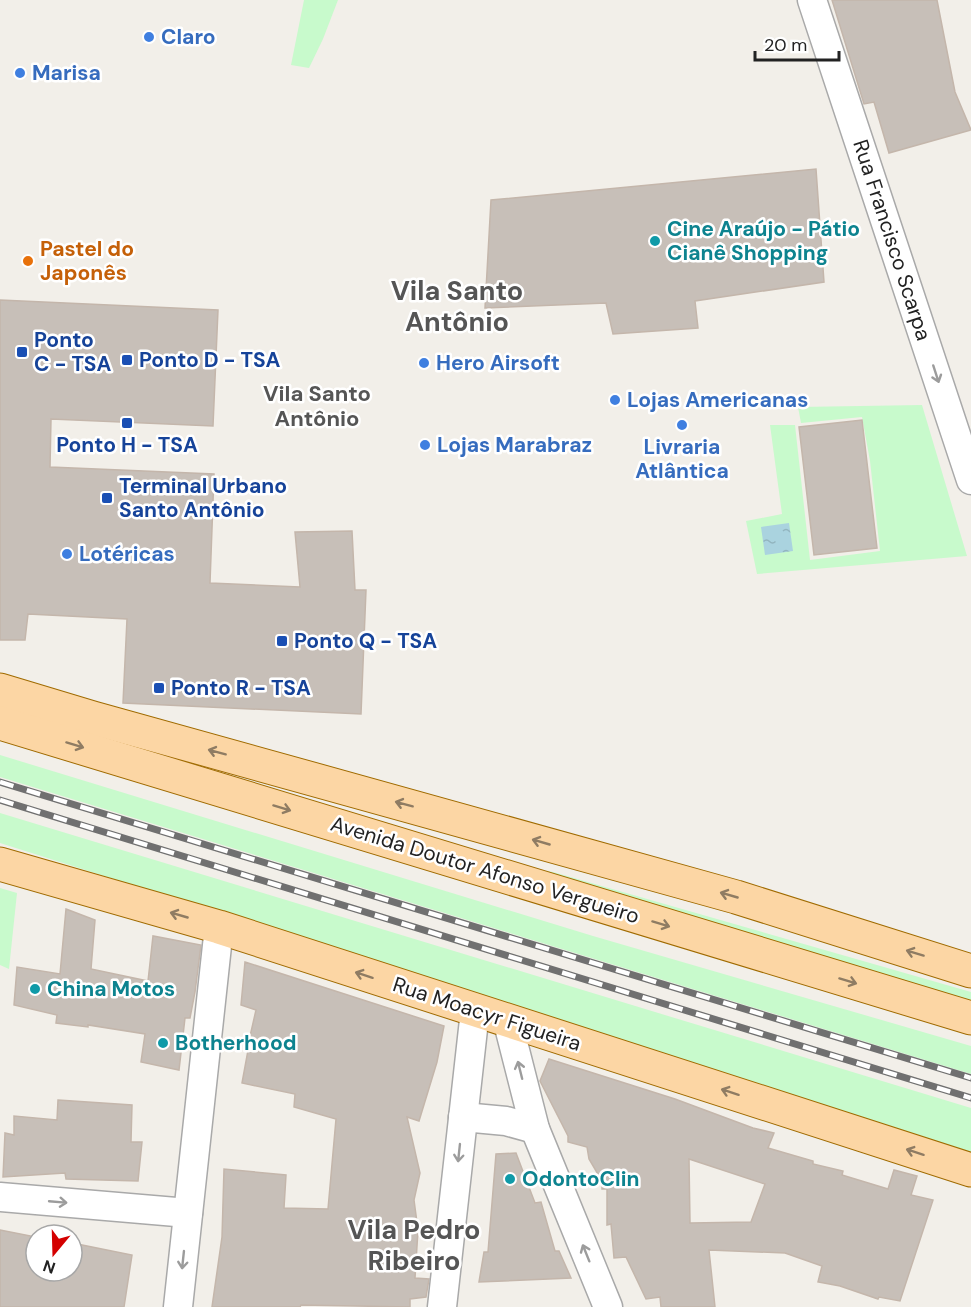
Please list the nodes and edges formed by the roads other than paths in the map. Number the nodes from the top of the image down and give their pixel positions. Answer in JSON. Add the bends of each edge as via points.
{"nodes":[{"id":1,"x":812,"y":0,"type":"edge"},
{"id":2,"x":971,"y":480,"type":"edge"},
{"id":3,"x":0,"y":690,"type":"edge"},
{"id":4,"x":0,"y":723,"type":"edge"},
{"id":5,"x":0,"y":864,"type":"edge"},
{"id":6,"x":219,"y":927,"type":"junction"},
{"id":7,"x":971,"y":971,"type":"edge"},
{"id":8,"x":475,"y":1011,"type":"junction"},
{"id":9,"x":971,"y":1018,"type":"edge"},
{"id":10,"x":507,"y":1019,"type":"junction"},
{"id":11,"x":463,"y":1117,"type":"junction"},
{"id":12,"x":535,"y":1129,"type":"junction"},
{"id":13,"x":971,"y":1170,"type":"edge"},
{"id":14,"x":0,"y":1197,"type":"edge"},
{"id":15,"x":188,"y":1213,"type":"junction"},
{"id":16,"x":178,"y":1307,"type":"edge"},
{"id":17,"x":442,"y":1307,"type":"edge"},
{"id":18,"x":608,"y":1307,"type":"edge"}],
"edges":[{"from":1,"to":2,"type":"street","name":"Rua Francisco Scarpa","one_way":true},
{"from":7,"to":3,"type":"main road","name":"Avenida Doutor Afonso Vergueiro","one_way":true,"via":[[736,897]]},
{"from":4,"to":9,"type":"main road","name":"Avenida Doutor Afonso Vergueiro","one_way":true},
{"from":6,"to":5,"type":"main road","name":"Rua Moacyr Figueira","one_way":true},
{"from":8,"to":6,"type":"main road","name":"Rua Moacyr Figueira","one_way":true},
{"from":6,"to":15,"type":"street"},
{"from":8,"to":10,"type":"main road","name":"Rua Moacyr Figueira"},
{"from":8,"to":11,"type":"street"},
{"from":12,"to":10,"type":"street","one_way":true},
{"from":13,"to":10,"type":"main road","name":"Rua Moacyr Figueira","one_way":true},
{"from":11,"to":12,"type":"street","via":[[506,1121]]},
{"from":11,"to":17,"type":"street","one_way":true},
{"from":18,"to":12,"type":"street","one_way":true},
{"from":14,"to":15,"type":"street","one_way":true},
{"from":15,"to":16,"type":"street","one_way":true}]}
